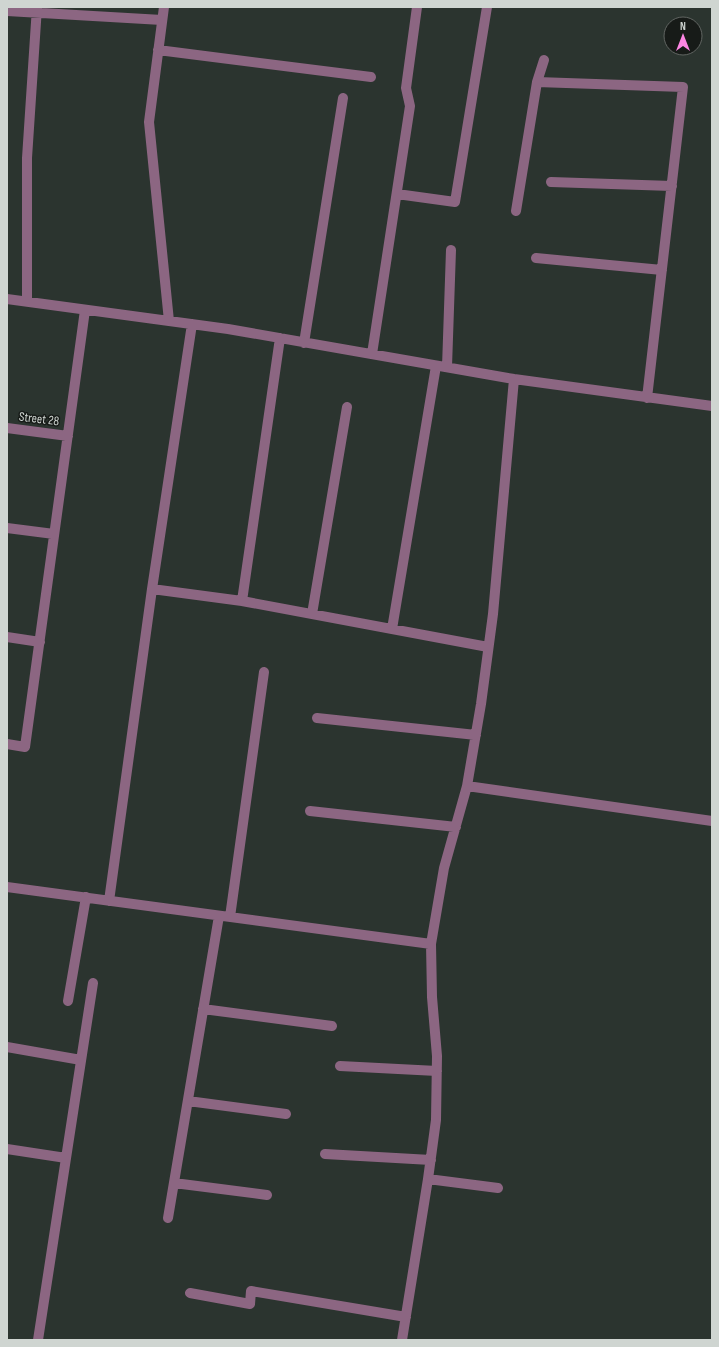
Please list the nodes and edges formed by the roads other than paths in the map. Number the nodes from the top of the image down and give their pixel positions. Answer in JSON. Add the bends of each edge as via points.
{"nodes":[{"id":1,"x":164,"y":7,"type":"edge"},
{"id":2,"x":417,"y":7,"type":"edge"},
{"id":3,"x":487,"y":7,"type":"edge"},
{"id":4,"x":37,"y":10,"type":"edge"},
{"id":5,"x":7,"y":11,"type":"edge"},
{"id":6,"x":162,"y":20,"type":"junction"},
{"id":7,"x":158,"y":50,"type":"junction"},
{"id":8,"x":544,"y":60,"type":"dead end"},
{"id":9,"x":371,"y":77,"type":"dead end"},
{"id":10,"x":537,"y":82,"type":"junction"},
{"id":11,"x":343,"y":98,"type":"dead end"},
{"id":12,"x":551,"y":182,"type":"dead end"},
{"id":13,"x":672,"y":186,"type":"junction"},
{"id":14,"x":397,"y":194,"type":"junction"},
{"id":15,"x":516,"y":211,"type":"dead end"},
{"id":16,"x":451,"y":250,"type":"dead end"},
{"id":17,"x":536,"y":258,"type":"dead end"},
{"id":18,"x":662,"y":270,"type":"junction"},
{"id":19,"x":7,"y":299,"type":"edge"},
{"id":20,"x":27,"y":302,"type":"junction"},
{"id":21,"x":85,"y":310,"type":"junction"},
{"id":22,"x":169,"y":321,"type":"junction"},
{"id":23,"x":192,"y":324,"type":"junction"},
{"id":24,"x":280,"y":338,"type":"junction"},
{"id":25,"x":304,"y":343,"type":"junction"},
{"id":26,"x":372,"y":354,"type":"junction"},
{"id":27,"x":436,"y":366,"type":"junction"},
{"id":28,"x":446,"y":367,"type":"junction"},
{"id":29,"x":514,"y":379,"type":"junction"},
{"id":30,"x":648,"y":398,"type":"junction"},
{"id":31,"x":712,"y":406,"type":"edge"},
{"id":32,"x":347,"y":408,"type":"dead end"},
{"id":33,"x":7,"y":428,"type":"edge"},
{"id":34,"x":68,"y":436,"type":"junction"},
{"id":35,"x":7,"y":528,"type":"edge"},
{"id":36,"x":54,"y":534,"type":"junction"},
{"id":37,"x":152,"y":589,"type":"junction"},
{"id":38,"x":242,"y":601,"type":"junction"},
{"id":39,"x":312,"y":614,"type":"junction"},
{"id":40,"x":392,"y":629,"type":"junction"},
{"id":41,"x":7,"y":637,"type":"edge"},
{"id":42,"x":40,"y":642,"type":"junction"},
{"id":43,"x":488,"y":647,"type":"junction"},
{"id":44,"x":264,"y":672,"type":"dead end"},
{"id":45,"x":317,"y":718,"type":"dead end"},
{"id":46,"x":476,"y":735,"type":"junction"},
{"id":47,"x":7,"y":744,"type":"edge"},
{"id":48,"x":467,"y":786,"type":"junction"},
{"id":49,"x":310,"y":811,"type":"dead end"},
{"id":50,"x":712,"y":821,"type":"edge"},
{"id":51,"x":456,"y":827,"type":"junction"},
{"id":52,"x":7,"y":886,"type":"edge"},
{"id":53,"x":86,"y":897,"type":"junction"},
{"id":54,"x":109,"y":901,"type":"junction"},
{"id":55,"x":218,"y":916,"type":"junction"},
{"id":56,"x":230,"y":918,"type":"junction"},
{"id":57,"x":431,"y":944,"type":"junction"},
{"id":58,"x":93,"y":983,"type":"dead end"},
{"id":59,"x":68,"y":1001,"type":"dead end"},
{"id":60,"x":203,"y":1009,"type":"junction"},
{"id":61,"x":332,"y":1026,"type":"dead end"},
{"id":62,"x":7,"y":1047,"type":"edge"},
{"id":63,"x":81,"y":1060,"type":"junction"},
{"id":64,"x":340,"y":1066,"type":"dead end"},
{"id":65,"x":437,"y":1071,"type":"junction"},
{"id":66,"x":188,"y":1101,"type":"junction"},
{"id":67,"x":286,"y":1114,"type":"dead end"},
{"id":68,"x":7,"y":1149,"type":"edge"},
{"id":69,"x":325,"y":1154,"type":"dead end"},
{"id":70,"x":66,"y":1158,"type":"junction"},
{"id":71,"x":431,"y":1160,"type":"junction"},
{"id":72,"x":428,"y":1179,"type":"junction"},
{"id":73,"x":174,"y":1183,"type":"junction"},
{"id":74,"x":498,"y":1188,"type":"dead end"},
{"id":75,"x":267,"y":1195,"type":"dead end"},
{"id":76,"x":168,"y":1218,"type":"dead end"},
{"id":77,"x":190,"y":1293,"type":"dead end"},
{"id":78,"x":406,"y":1317,"type":"junction"},
{"id":79,"x":38,"y":1340,"type":"edge"},
{"id":80,"x":402,"y":1340,"type":"edge"}],
"edges":[{"from":1,"to":6,"type":"street"},
{"from":2,"to":14,"type":"street","via":[[406,88],[410,106]]},
{"from":3,"to":14,"type":"street","via":[[454,202]]},
{"from":4,"to":5,"type":"street"},
{"from":4,"to":6,"type":"street"},
{"from":4,"to":20,"type":"street","via":[[27,158]]},
{"from":6,"to":7,"type":"street"},
{"from":7,"to":9,"type":"street"},
{"from":7,"to":22,"type":"street","via":[[149,122]]},
{"from":8,"to":10,"type":"street"},
{"from":10,"to":13,"type":"street","via":[[683,87]]},
{"from":10,"to":15,"type":"street"},
{"from":11,"to":25,"type":"street"},
{"from":12,"to":13,"type":"street"},
{"from":13,"to":18,"type":"street"},
{"from":14,"to":26,"type":"street"},
{"from":16,"to":28,"type":"street"},
{"from":17,"to":18,"type":"street"},
{"from":18,"to":30,"type":"street"},
{"from":19,"to":20,"type":"street"},
{"from":20,"to":21,"type":"street"},
{"from":21,"to":22,"type":"street"},
{"from":21,"to":34,"type":"street"},
{"from":22,"to":23,"type":"street"},
{"from":23,"to":24,"type":"street"},
{"from":23,"to":37,"type":"street"},
{"from":24,"to":25,"type":"street"},
{"from":24,"to":38,"type":"street"},
{"from":25,"to":26,"type":"street"},
{"from":26,"to":27,"type":"street"},
{"from":27,"to":28,"type":"street"},
{"from":27,"to":40,"type":"street"},
{"from":28,"to":29,"type":"street"},
{"from":29,"to":30,"type":"street"},
{"from":29,"to":43,"type":"street"},
{"from":30,"to":31,"type":"street"},
{"from":32,"to":39,"type":"street"},
{"from":33,"to":34,"type":"street","name":"Street 28"},
{"from":34,"to":36,"type":"street"},
{"from":35,"to":36,"type":"street"},
{"from":36,"to":42,"type":"street"},
{"from":37,"to":38,"type":"street"},
{"from":37,"to":54,"type":"street"},
{"from":38,"to":39,"type":"street"},
{"from":39,"to":40,"type":"street"},
{"from":40,"to":43,"type":"street"},
{"from":41,"to":42,"type":"street"},
{"from":42,"to":47,"type":"street","via":[[25,747]]},
{"from":43,"to":46,"type":"street"},
{"from":44,"to":56,"type":"street"},
{"from":45,"to":46,"type":"street"},
{"from":46,"to":48,"type":"street"},
{"from":48,"to":50,"type":"street"},
{"from":48,"to":51,"type":"street"},
{"from":49,"to":51,"type":"street"},
{"from":51,"to":57,"type":"street","via":[[444,868]]},
{"from":52,"to":53,"type":"street"},
{"from":53,"to":54,"type":"street"},
{"from":53,"to":59,"type":"street"},
{"from":54,"to":55,"type":"street"},
{"from":55,"to":56,"type":"street"},
{"from":55,"to":60,"type":"street"},
{"from":56,"to":57,"type":"street"},
{"from":57,"to":65,"type":"street"},
{"from":58,"to":63,"type":"street"},
{"from":60,"to":61,"type":"street"},
{"from":60,"to":66,"type":"street"},
{"from":62,"to":63,"type":"street"},
{"from":63,"to":70,"type":"street"},
{"from":64,"to":65,"type":"street"},
{"from":65,"to":71,"type":"street","via":[[436,1120]]},
{"from":66,"to":67,"type":"street"},
{"from":66,"to":73,"type":"street"},
{"from":68,"to":70,"type":"street"},
{"from":69,"to":71,"type":"street"},
{"from":70,"to":79,"type":"street"},
{"from":71,"to":72,"type":"street"},
{"from":72,"to":74,"type":"street"},
{"from":72,"to":78,"type":"street"},
{"from":73,"to":75,"type":"street"},
{"from":73,"to":76,"type":"street"},
{"from":77,"to":78,"type":"street","via":[[250,1304],[251,1291]]},
{"from":78,"to":80,"type":"street"}]}
